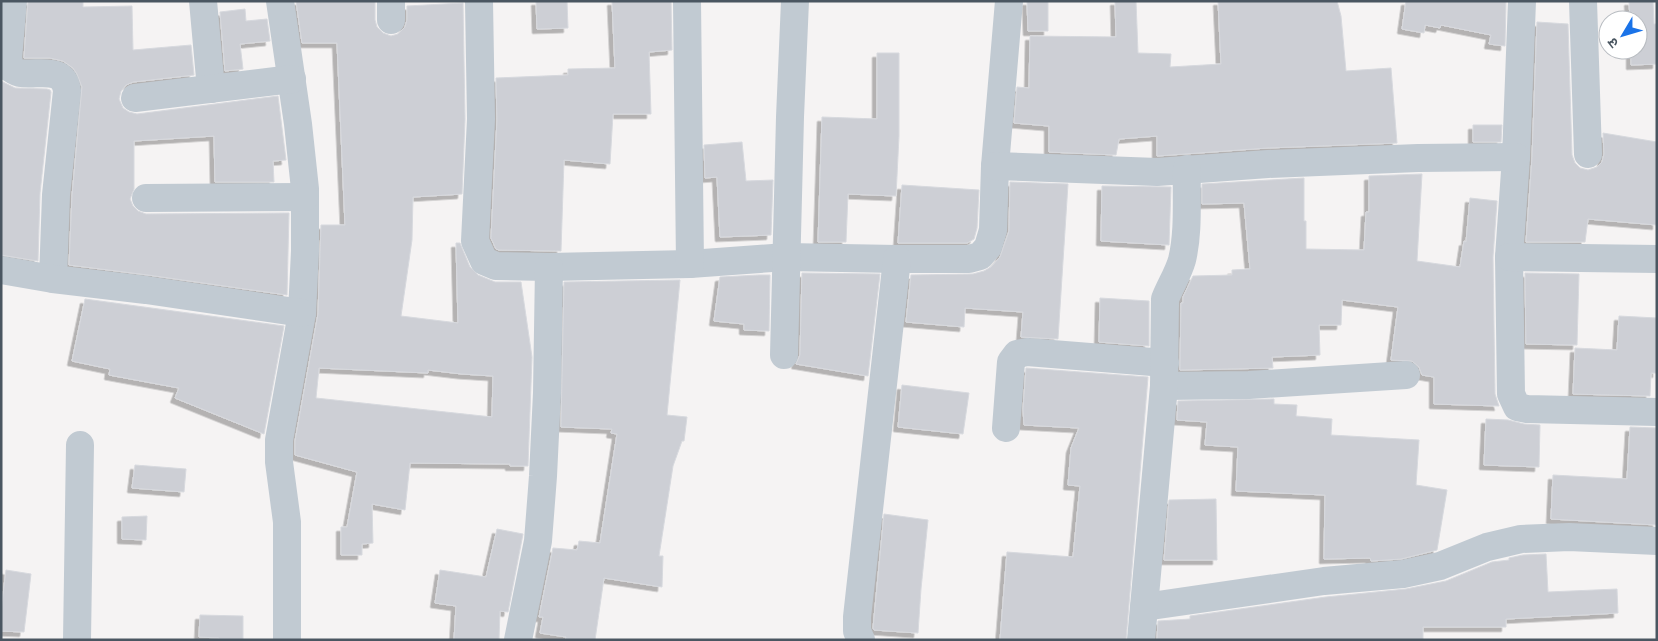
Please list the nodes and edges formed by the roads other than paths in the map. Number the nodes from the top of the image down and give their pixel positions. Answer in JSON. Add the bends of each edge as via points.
{"nodes":[{"id":1,"x":13,"y":1,"type":"edge"},
{"id":2,"x":204,"y":1,"type":"edge"},
{"id":3,"x":280,"y":1,"type":"edge"},
{"id":4,"x":478,"y":1,"type":"edge"},
{"id":5,"x":687,"y":1,"type":"edge"},
{"id":6,"x":795,"y":1,"type":"edge"},
{"id":7,"x":1009,"y":1,"type":"edge"},
{"id":8,"x":1522,"y":1,"type":"edge"},
{"id":9,"x":1583,"y":1,"type":"edge"},
{"id":10,"x":292,"y":79,"type":"junction"},
{"id":11,"x":211,"y":89,"type":"junction"},
{"id":12,"x":135,"y":98,"type":"dead end"},
{"id":13,"x":1588,"y":154,"type":"dead end"},
{"id":14,"x":1516,"y":157,"type":"junction"},
{"id":15,"x":995,"y":166,"type":"junction"},
{"id":16,"x":1187,"y":169,"type":"junction"},
{"id":17,"x":305,"y":197,"type":"junction"},
{"id":18,"x":146,"y":198,"type":"dead end"},
{"id":19,"x":1509,"y":256,"type":"junction"},
{"id":20,"x":786,"y":257,"type":"junction"},
{"id":21,"x":897,"y":259,"type":"junction"},
{"id":22,"x":1657,"y":259,"type":"edge"},
{"id":23,"x":690,"y":264,"type":"junction"},
{"id":24,"x":549,"y":267,"type":"junction"},
{"id":25,"x":1,"y":270,"type":"edge"},
{"id":26,"x":52,"y":279,"type":"junction"},
{"id":27,"x":302,"y":313,"type":"junction"},
{"id":28,"x":784,"y":355,"type":"dead end"},
{"id":29,"x":1165,"y":375,"type":"junction"},
{"id":30,"x":1406,"y":375,"type":"dead end"},
{"id":31,"x":1657,"y":412,"type":"edge"},
{"id":32,"x":1006,"y":428,"type":"dead end"},
{"id":33,"x":80,"y":445,"type":"dead end"},
{"id":34,"x":1657,"y":541,"type":"edge"},
{"id":35,"x":1144,"y":607,"type":"junction"},
{"id":36,"x":77,"y":640,"type":"edge"},
{"id":37,"x":287,"y":640,"type":"edge"},
{"id":38,"x":518,"y":640,"type":"edge"},
{"id":39,"x":861,"y":640,"type":"edge"},
{"id":40,"x":1141,"y":640,"type":"edge"}],
"edges":[{"from":1,"to":26,"type":"street","via":[[10,68],[19,73],[61,76],[66,83]]},
{"from":2,"to":11,"type":"street"},
{"from":3,"to":10,"type":"street"},
{"from":4,"to":24,"type":"street","via":[[481,119],[475,242],[484,261],[496,266]]},
{"from":5,"to":23,"type":"street"},
{"from":6,"to":20,"type":"street"},
{"from":7,"to":15,"type":"street"},
{"from":8,"to":14,"type":"street"},
{"from":9,"to":13,"type":"street"},
{"from":10,"to":11,"type":"street"},
{"from":10,"to":17,"type":"street"},
{"from":11,"to":12,"type":"street"},
{"from":14,"to":16,"type":"street","via":[[1418,158]]},
{"from":14,"to":19,"type":"street"},
{"from":15,"to":16,"type":"street","via":[[1157,172]]},
{"from":15,"to":21,"type":"street","via":[[993,230],[988,247],[980,256],[969,259]]},
{"from":16,"to":29,"type":"street","via":[[1186,232],[1182,258],[1165,299]]},
{"from":17,"to":18,"type":"street"},
{"from":17,"to":27,"type":"street"},
{"from":19,"to":22,"type":"street"},
{"from":19,"to":31,"type":"street","via":[[1511,394],[1517,407],[1527,410]]},
{"from":20,"to":21,"type":"street"},
{"from":20,"to":23,"type":"street"},
{"from":20,"to":28,"type":"street"},
{"from":21,"to":39,"type":"street","via":[[856,616]]},
{"from":23,"to":24,"type":"street"},
{"from":24,"to":38,"type":"street","via":[[547,393],[539,532]]},
{"from":25,"to":26,"type":"street"},
{"from":26,"to":27,"type":"street"},
{"from":27,"to":37,"type":"street","via":[[279,440],[286,522]]},
{"from":29,"to":30,"type":"street","via":[[1249,385]]},
{"from":29,"to":32,"type":"street","via":[[1028,352],[1017,354],[1011,362]]},
{"from":29,"to":35,"type":"street"},
{"from":33,"to":36,"type":"street"},
{"from":34,"to":35,"type":"street","via":[[1569,537],[1521,539],[1487,547],[1440,566],[1403,574],[1324,581]]},
{"from":35,"to":40,"type":"street"}]}
